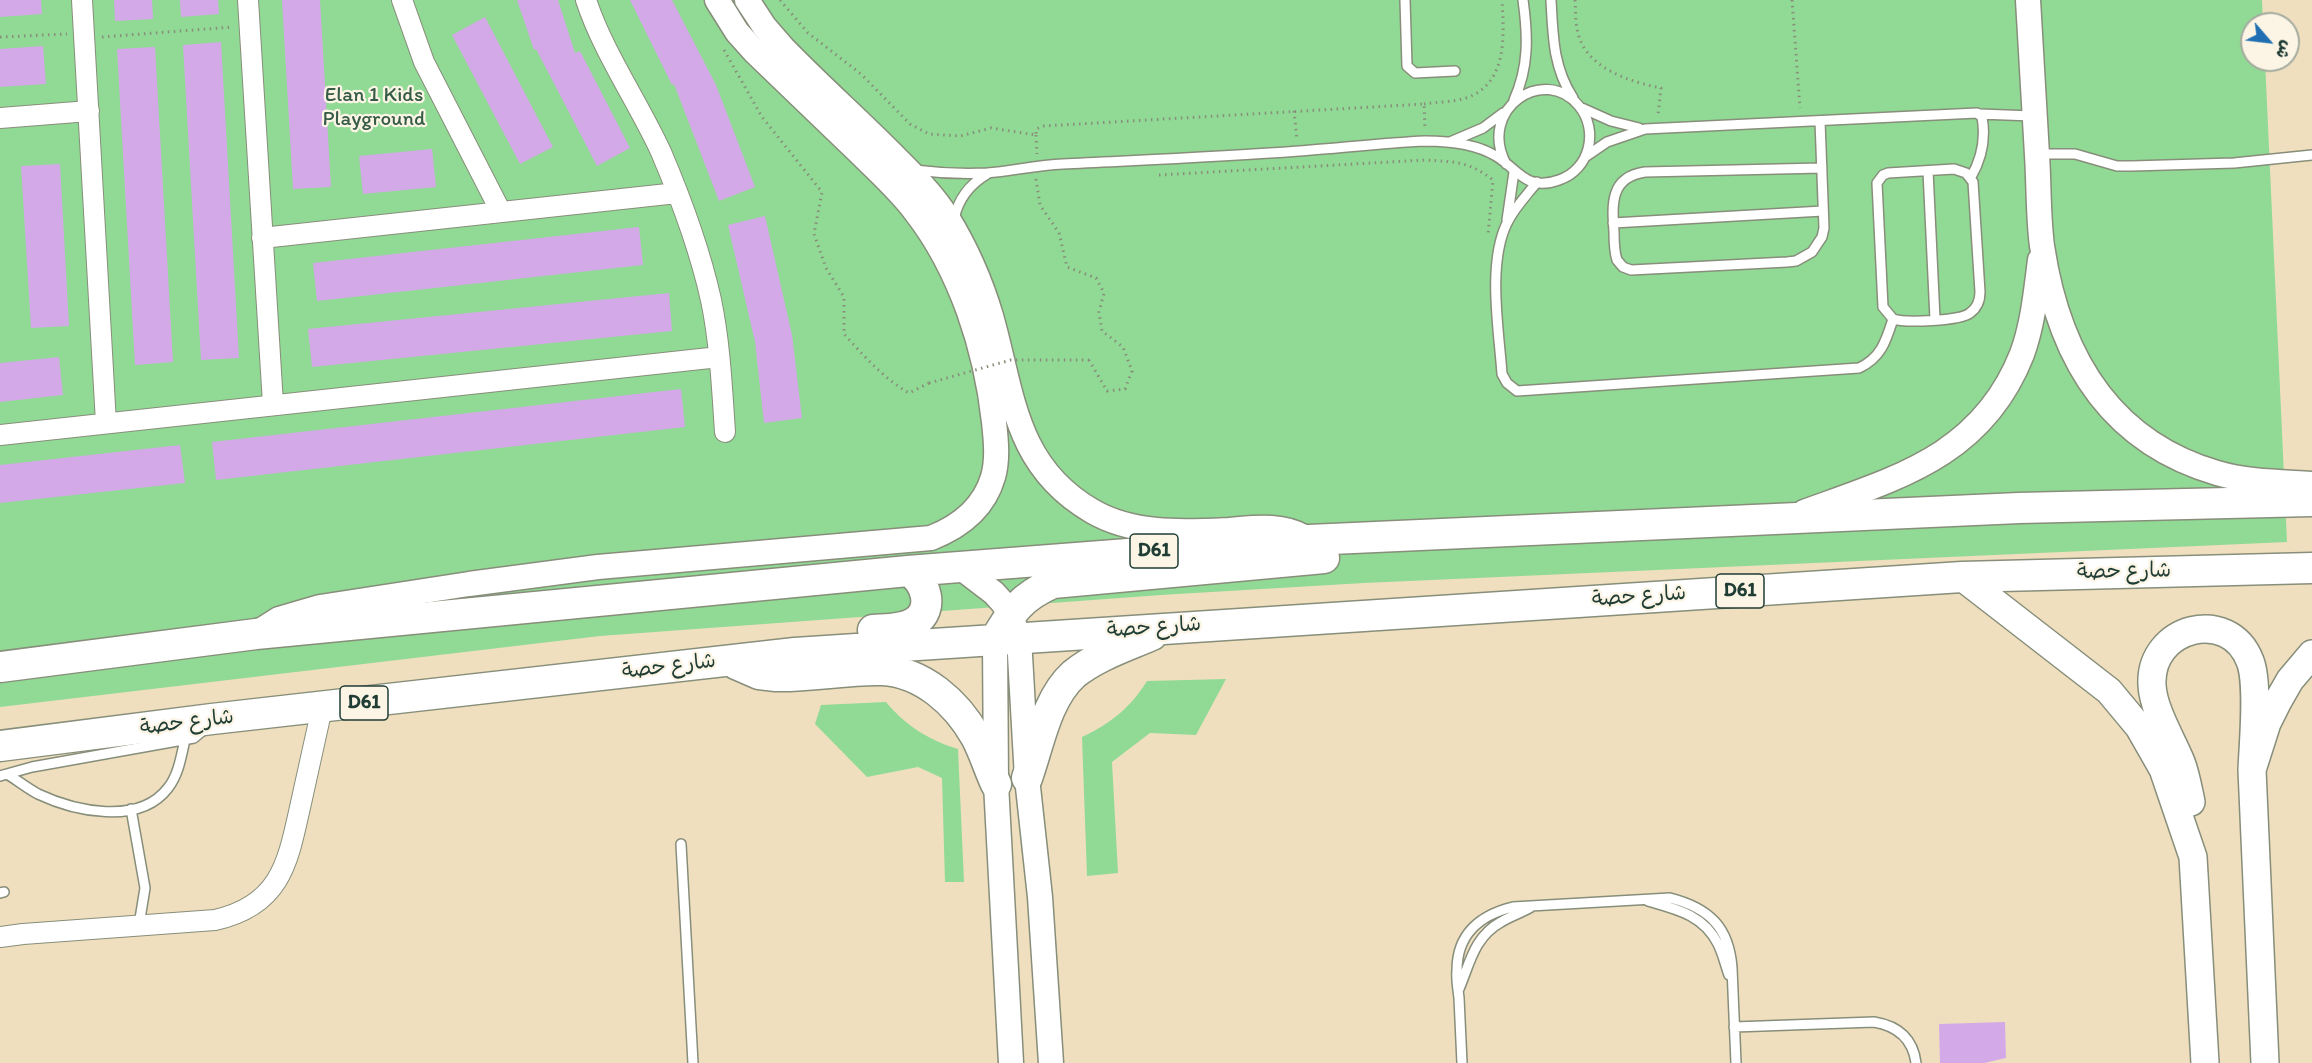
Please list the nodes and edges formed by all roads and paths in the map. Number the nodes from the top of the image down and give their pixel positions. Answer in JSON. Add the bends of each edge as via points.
{"nodes":[{"id":1,"x":82,"y":0,"type":"edge"},
{"id":2,"x":248,"y":0,"type":"edge"},
{"id":3,"x":402,"y":0,"type":"edge"},
{"id":4,"x":586,"y":0,"type":"edge"},
{"id":5,"x":717,"y":0,"type":"edge"},
{"id":6,"x":747,"y":0,"type":"edge"},
{"id":7,"x":780,"y":0,"type":"edge"},
{"id":8,"x":1405,"y":0,"type":"edge"},
{"id":9,"x":1502,"y":0,"type":"edge"},
{"id":10,"x":1523,"y":0,"type":"edge"},
{"id":11,"x":1551,"y":0,"type":"edge"},
{"id":12,"x":1575,"y":0,"type":"edge"},
{"id":13,"x":1792,"y":0,"type":"edge"},
{"id":14,"x":2028,"y":0,"type":"edge"},
{"id":15,"x":249,"y":26,"type":"junction"},
{"id":16,"x":84,"y":35,"type":"junction"},
{"id":17,"x":0,"y":37,"type":"edge"},
{"id":18,"x":723,"y":49,"type":"dead end"},
{"id":19,"x":1455,"y":71,"type":"dead end"},
{"id":20,"x":1514,"y":101,"type":"junction"},
{"id":21,"x":1424,"y":104,"type":"junction"},
{"id":22,"x":1578,"y":105,"type":"junction"},
{"id":23,"x":1507,"y":109,"type":"junction"},
{"id":24,"x":88,"y":111,"type":"junction"},
{"id":25,"x":1980,"y":114,"type":"junction"},
{"id":26,"x":2035,"y":117,"type":"junction"},
{"id":27,"x":0,"y":118,"type":"edge"},
{"id":28,"x":1820,"y":121,"type":"junction"},
{"id":29,"x":1801,"y":122,"type":"junction"},
{"id":30,"x":1645,"y":129,"type":"junction"},
{"id":31,"x":1658,"y":129,"type":"junction"},
{"id":32,"x":1036,"y":135,"type":"junction"},
{"id":33,"x":1426,"y":141,"type":"junction"},
{"id":34,"x":1448,"y":142,"type":"junction"},
{"id":35,"x":2037,"y":154,"type":"junction"},
{"id":36,"x":2312,"y":155,"type":"edge"},
{"id":37,"x":1586,"y":157,"type":"junction"},
{"id":38,"x":1425,"y":160,"type":"junction"},
{"id":39,"x":1506,"y":164,"type":"junction"},
{"id":40,"x":1038,"y":165,"type":"junction"},
{"id":41,"x":1822,"y":168,"type":"junction"},
{"id":42,"x":907,"y":169,"type":"junction"},
{"id":43,"x":1928,"y":171,"type":"junction"},
{"id":44,"x":1514,"y":172,"type":"junction"},
{"id":45,"x":989,"y":173,"type":"junction"},
{"id":46,"x":1154,"y":175,"type":"dead end"},
{"id":47,"x":1971,"y":177,"type":"junction"},
{"id":48,"x":1537,"y":182,"type":"junction"},
{"id":49,"x":677,"y":193,"type":"junction"},
{"id":50,"x":1823,"y":211,"type":"junction"},
{"id":51,"x":501,"y":212,"type":"junction"},
{"id":52,"x":1507,"y":222,"type":"junction"},
{"id":53,"x":1613,"y":223,"type":"junction"},
{"id":54,"x":952,"y":226,"type":"junction"},
{"id":55,"x":262,"y":238,"type":"junction"},
{"id":56,"x":1501,"y":238,"type":"junction"},
{"id":57,"x":2042,"y":246,"type":"junction"},
{"id":58,"x":1893,"y":319,"type":"junction"},
{"id":59,"x":1935,"y":319,"type":"junction"},
{"id":60,"x":719,"y":357,"type":"junction"},
{"id":61,"x":273,"y":404,"type":"junction"},
{"id":62,"x":106,"y":423,"type":"junction"},
{"id":63,"x":725,"y":432,"type":"dead end"},
{"id":64,"x":0,"y":435,"type":"edge"},
{"id":65,"x":2312,"y":484,"type":"edge"},
{"id":66,"x":2312,"y":501,"type":"edge"},
{"id":67,"x":1792,"y":517,"type":"junction"},
{"id":68,"x":1423,"y":534,"type":"junction"},
{"id":69,"x":1309,"y":540,"type":"junction"},
{"id":70,"x":960,"y":567,"type":"junction"},
{"id":71,"x":2312,"y":568,"type":"edge"},
{"id":72,"x":908,"y":571,"type":"junction"},
{"id":73,"x":1962,"y":577,"type":"junction"},
{"id":74,"x":1169,"y":627,"type":"junction"},
{"id":75,"x":1008,"y":630,"type":"junction"},
{"id":76,"x":256,"y":634,"type":"junction"},
{"id":77,"x":795,"y":653,"type":"junction"},
{"id":78,"x":2312,"y":654,"type":"edge"},
{"id":79,"x":728,"y":660,"type":"junction"},
{"id":80,"x":0,"y":667,"type":"edge"},
{"id":81,"x":322,"y":708,"type":"junction"},
{"id":82,"x":212,"y":719,"type":"junction"},
{"id":83,"x":185,"y":740,"type":"junction"},
{"id":84,"x":2,"y":765,"type":"edge"},
{"id":85,"x":2252,"y":770,"type":"junction"},
{"id":86,"x":1027,"y":778,"type":"junction"},
{"id":87,"x":996,"y":784,"type":"junction"},
{"id":88,"x":131,"y":809,"type":"junction"},
{"id":89,"x":681,"y":844,"type":"dead end"},
{"id":90,"x":2193,"y":857,"type":"junction"},
{"id":91,"x":139,"y":925,"type":"junction"},
{"id":92,"x":0,"y":938,"type":"edge"},
{"id":93,"x":1734,"y":1027,"type":"junction"},
{"id":94,"x":693,"y":1063,"type":"edge"},
{"id":95,"x":1011,"y":1063,"type":"edge"},
{"id":96,"x":1051,"y":1063,"type":"edge"},
{"id":97,"x":1462,"y":1063,"type":"edge"},
{"id":98,"x":1736,"y":1063,"type":"edge"},
{"id":99,"x":1916,"y":1063,"type":"edge"},
{"id":100,"x":2205,"y":1063,"type":"edge"},
{"id":101,"x":2265,"y":1063,"type":"edge"}],
"edges":[{"from":1,"to":16,"type":"street"},
{"from":2,"to":15,"type":"street"},
{"from":3,"to":51,"type":"street","via":[[424,62]]},
{"from":4,"to":49,"type":"street"},
{"from":5,"to":76,"type":"street","via":[[754,51],[891,185],[938,245],[973,327],[992,407],[996,461],[993,477],[979,504],[958,525],[931,538],[598,567],[469,584],[306,610],[279,619]]},
{"from":6,"to":42,"type":"street","via":[[783,48]]},
{"from":7,"to":32,"type":"path","via":[[808,33],[861,74],[910,124],[944,137],[991,128]]},
{"from":8,"to":19,"type":"lane","via":[[1407,66],[1416,73]]},
{"from":9,"to":21,"type":"path","via":[[1504,44],[1499,68],[1483,88],[1466,98]]},
{"from":10,"to":20,"type":"lane","via":[[1526,60]]},
{"from":11,"to":22,"type":"lane","via":[[1556,59],[1565,86]]},
{"from":12,"to":31,"type":"path","via":[[1578,35],[1587,51],[1608,71],[1660,88]]},
{"from":13,"to":29,"type":"path"},
{"from":14,"to":26,"type":"street"},
{"from":15,"to":16,"type":"path"},
{"from":15,"to":55,"type":"street"},
{"from":16,"to":17,"type":"path"},
{"from":16,"to":24,"type":"street"},
{"from":18,"to":40,"type":"path","bridge":true,"via":[[762,117],[822,192],[814,234],[826,268],[844,297],[844,334],[893,384],[909,393],[929,383],[1011,360],[1089,360],[1107,391],[1125,389],[1132,371],[1123,347],[1102,331],[1099,312],[1104,293],[1096,278],[1066,267],[1059,232],[1040,205]]},
{"from":20,"to":22,"type":"lane","via":[[1546,90],[1567,96]]},
{"from":20,"to":23,"type":"lane"},
{"from":21,"to":32,"type":"path","via":[[1044,126],[1036,129]]},
{"from":21,"to":33,"type":"path"},
{"from":22,"to":30,"type":"lane","via":[[1611,122]]},
{"from":22,"to":37,"type":"lane","via":[[1589,125]]},
{"from":23,"to":34,"type":"lane","via":[[1483,128]]},
{"from":23,"to":39,"type":"lane","via":[[1498,130]]},
{"from":24,"to":27,"type":"street"},
{"from":24,"to":62,"type":"street"},
{"from":25,"to":26,"type":"lane"},
{"from":25,"to":28,"type":"lane"},
{"from":25,"to":47,"type":"lane","via":[[1982,149]]},
{"from":26,"to":35,"type":"street"},
{"from":28,"to":29,"type":"lane"},
{"from":28,"to":41,"type":"lane"},
{"from":29,"to":31,"type":"lane"},
{"from":30,"to":31,"type":"lane"},
{"from":30,"to":37,"type":"lane","via":[[1607,142]]},
{"from":32,"to":40,"type":"path"},
{"from":33,"to":34,"type":"lane"},
{"from":33,"to":38,"type":"path"},
{"from":33,"to":40,"type":"lane"},
{"from":34,"to":39,"type":"lane","via":[[1484,151]]},
{"from":35,"to":36,"type":"lane","via":[[2075,154],[2117,166],[2234,163]]},
{"from":35,"to":57,"type":"street"},
{"from":37,"to":48,"type":"lane","via":[[1566,178]]},
{"from":38,"to":46,"type":"path"},
{"from":38,"to":56,"type":"path","via":[[1476,167],[1493,180],[1487,235]]},
{"from":39,"to":44,"type":"lane"},
{"from":40,"to":45,"type":"lane"},
{"from":41,"to":50,"type":"lane"},
{"from":41,"to":53,"type":"lane","via":[[1637,173],[1617,189],[1612,204]]},
{"from":42,"to":45,"type":"lane"},
{"from":42,"to":54,"type":"street"},
{"from":43,"to":47,"type":"lane","via":[[1960,170]]},
{"from":43,"to":58,"type":"lane","via":[[1888,173],[1877,183],[1883,307]]},
{"from":43,"to":59,"type":"lane"},
{"from":44,"to":48,"type":"lane"},
{"from":44,"to":52,"type":"lane"},
{"from":45,"to":54,"type":"lane","via":[[964,195]]},
{"from":47,"to":59,"type":"lane","via":[[1980,298],[1965,316]]},
{"from":48,"to":52,"type":"lane"},
{"from":49,"to":51,"type":"street"},
{"from":49,"to":60,"type":"street","via":[[711,300]]},
{"from":50,"to":53,"type":"lane"},
{"from":50,"to":53,"type":"lane","via":[[1824,228],[1818,245],[1804,258],[1787,262],[1627,269],[1615,256]]},
{"from":51,"to":55,"type":"street"},
{"from":52,"to":56,"type":"lane"},
{"from":54,"to":69,"type":"street","via":[[984,293],[1022,432],[1038,462],[1063,489],[1092,512],[1128,526],[1180,531],[1276,528]]},
{"from":55,"to":61,"type":"street"},
{"from":56,"to":58,"type":"lane","via":[[1496,270],[1502,375],[1517,391],[1859,368],[1882,350]]},
{"from":57,"to":65,"type":"street","via":[[2070,349],[2103,402],[2123,423],[2171,456],[2217,473]]},
{"from":57,"to":67,"type":"street","via":[[2031,325],[2022,354],[1992,407],[1972,430],[1923,466]]},
{"from":58,"to":59,"type":"lane"},
{"from":60,"to":61,"type":"street"},
{"from":60,"to":63,"type":"street"},
{"from":61,"to":62,"type":"street"},
{"from":62,"to":64,"type":"street"},
{"from":66,"to":67,"type":"main road","number":"D61"},
{"from":67,"to":68,"type":"main road","number":"D61"},
{"from":68,"to":69,"type":"main road","number":"D61"},
{"from":68,"to":75,"type":"main road","via":[[1324,558],[1053,584],[1018,604]]},
{"from":69,"to":70,"type":"main road","number":"D61"},
{"from":70,"to":72,"type":"main road","number":"D61"},
{"from":70,"to":75,"type":"street","via":[[994,592]]},
{"from":71,"to":73,"type":"main road","name":"شارع حصة","number":"D61"},
{"from":72,"to":76,"type":"main road","number":"D61"},
{"from":72,"to":77,"type":"main road","via":[[922,583],[927,600],[917,622],[905,627],[820,636]]},
{"from":73,"to":74,"type":"main road","name":"شارع حصة","number":"D61"},
{"from":73,"to":90,"type":"main road","via":[[2091,675],[2125,708],[2163,769]]},
{"from":74,"to":75,"type":"main road","name":"شارع حصة","number":"D61"},
{"from":74,"to":86,"type":"main road","via":[[1098,659],[1073,675],[1051,708]]},
{"from":75,"to":77,"type":"main road","name":"شارع حصة","number":"D61"},
{"from":75,"to":86,"type":"street"},
{"from":75,"to":87,"type":"street"},
{"from":76,"to":80,"type":"main road","number":"D61"},
{"from":77,"to":79,"type":"main road","name":"شارع حصة","number":"D61"},
{"from":78,"to":85,"type":"main road","via":[[2278,701]]},
{"from":79,"to":81,"type":"main road","name":"شارع حصة","number":"D61"},
{"from":79,"to":87,"type":"main road","via":[[759,674],[776,676],[882,670],[927,683],[963,718],[977,739]]},
{"from":81,"to":82,"type":"main road","name":"شارع حصة","number":"D61"},
{"from":81,"to":91,"type":"street","via":[[290,853],[270,891],[247,909],[226,917]]},
{"from":82,"to":83,"type":"lane","via":[[201,733]]},
{"from":82,"to":84,"type":"main road","name":"شارع حصة","number":"D61"},
{"from":83,"to":84,"type":"lane","via":[[32,767]]},
{"from":83,"to":88,"type":"lane","via":[[168,788],[153,801]]},
{"from":84,"to":88,"type":"lane","via":[[36,793],[53,800],[99,811]]},
{"from":85,"to":90,"type":"main road","via":[[2254,675],[2250,660],[2229,635],[2205,629],[2181,633],[2158,655],[2151,687],[2188,786]]},
{"from":85,"to":101,"type":"main road"},
{"from":86,"to":96,"type":"street"},
{"from":87,"to":95,"type":"street"},
{"from":88,"to":91,"type":"lane","via":[[145,888]]},
{"from":89,"to":94,"type":"lane"},
{"from":90,"to":100,"type":"main road"},
{"from":91,"to":92,"type":"street"},
{"from":93,"to":97,"type":"lane","via":[[1731,980],[1717,940],[1700,921],[1683,911],[1645,901],[1532,907],[1498,924],[1482,937],[1471,955],[1459,991]]},
{"from":93,"to":98,"type":"lane"},
{"from":93,"to":99,"type":"lane","via":[[1886,1024],[1906,1037]]}]}
